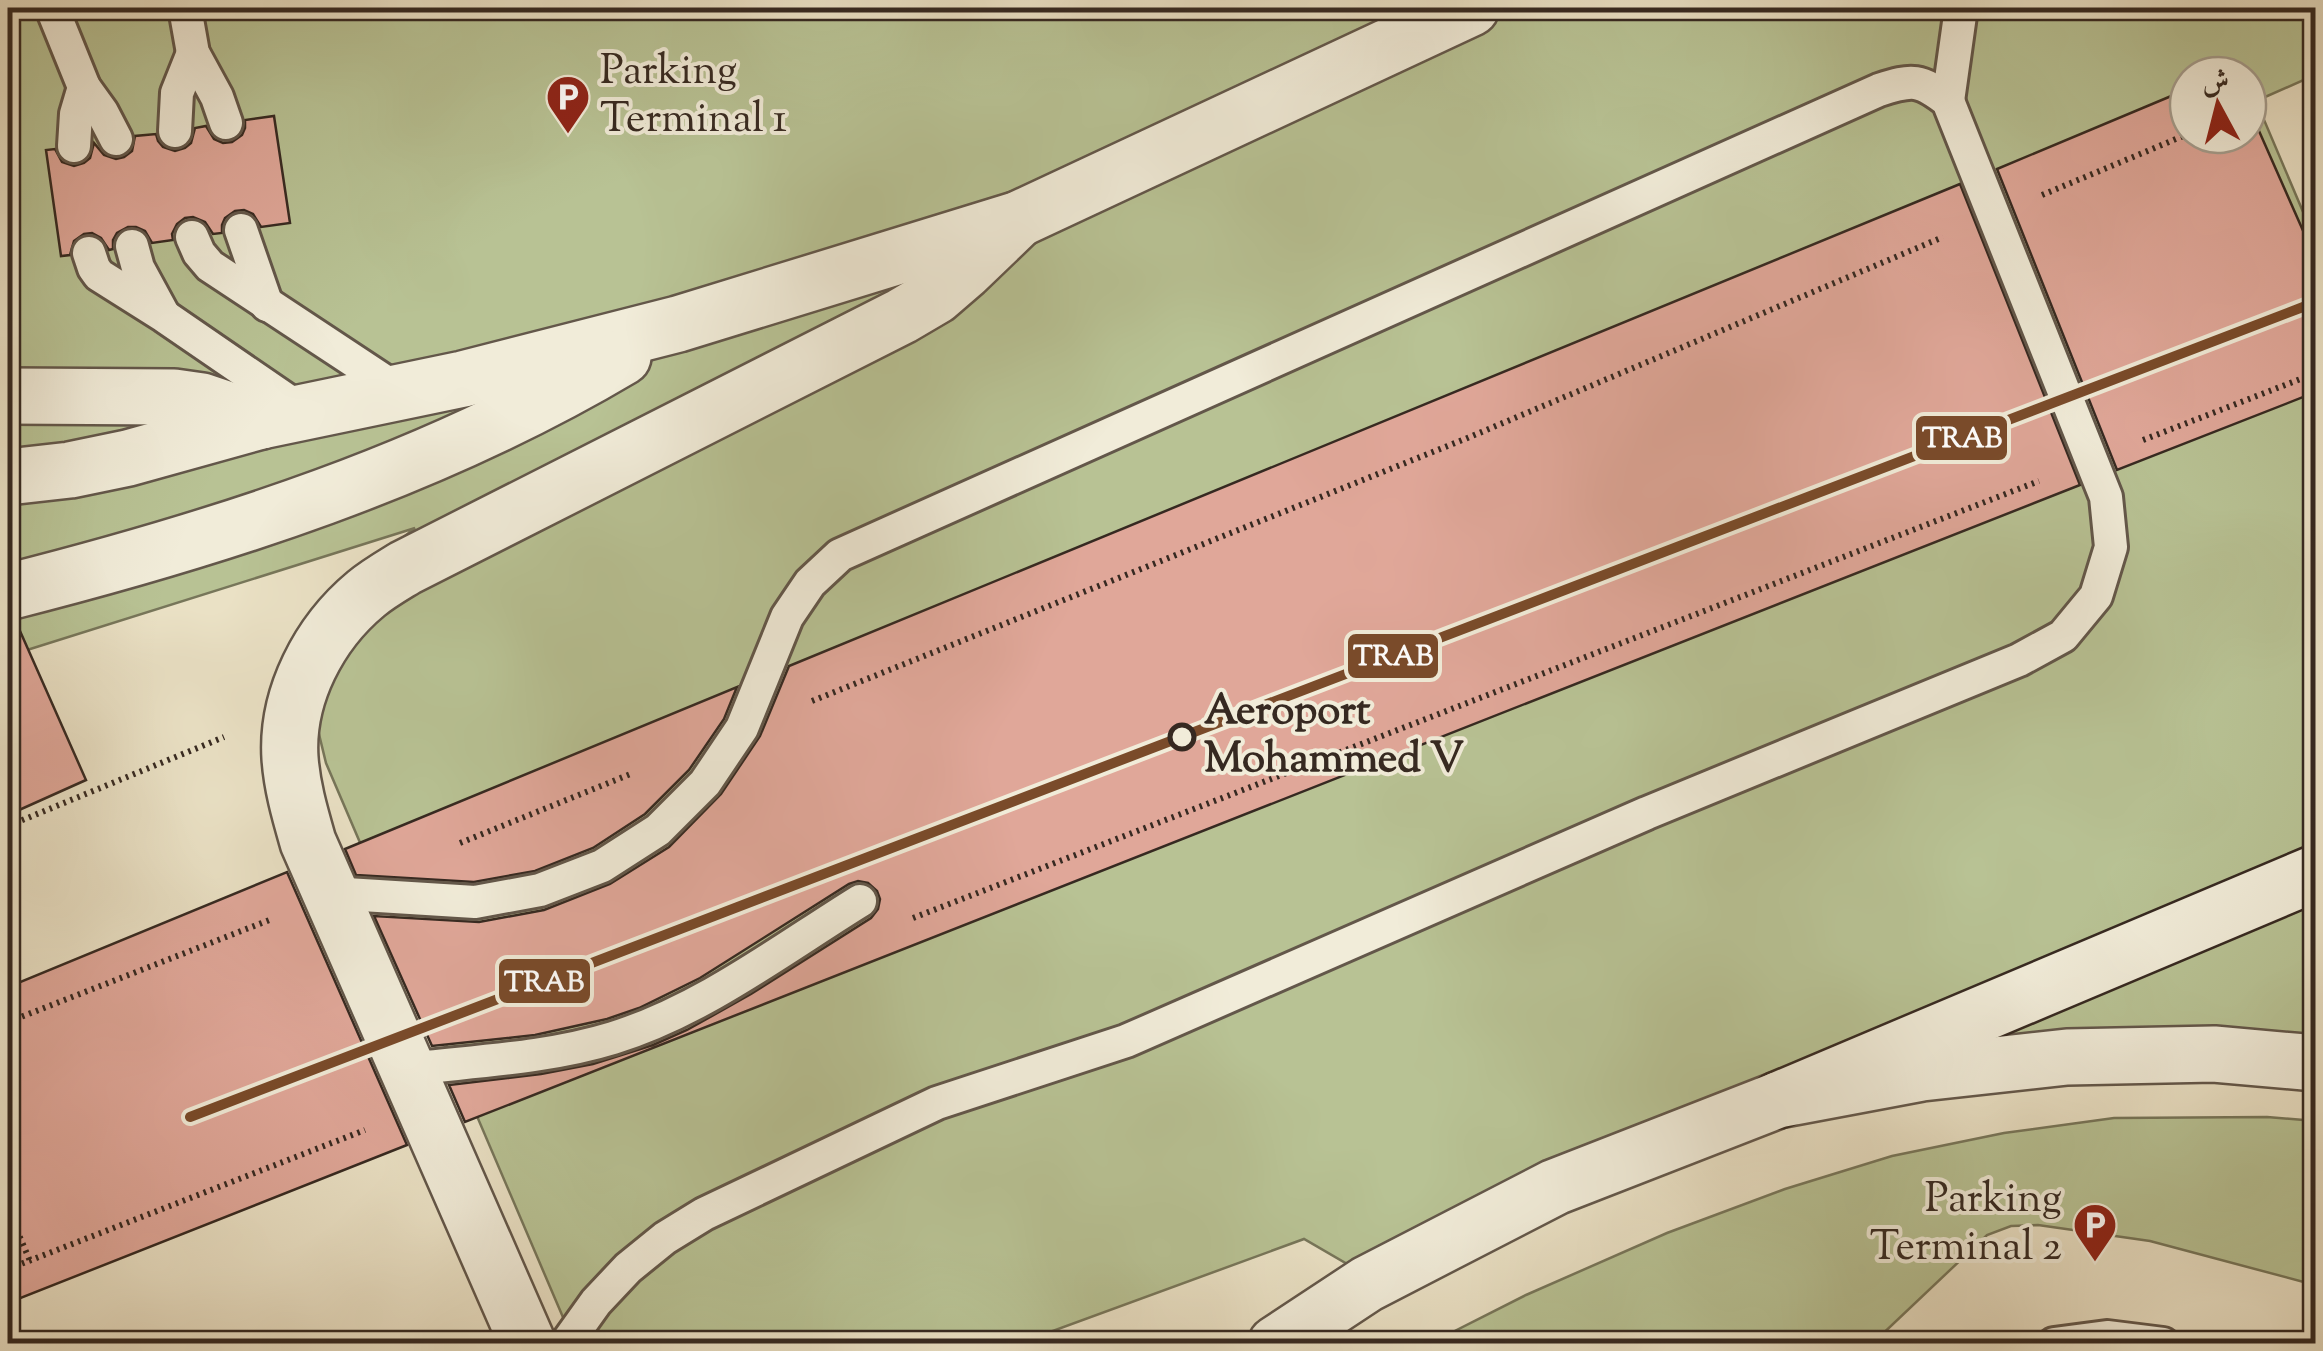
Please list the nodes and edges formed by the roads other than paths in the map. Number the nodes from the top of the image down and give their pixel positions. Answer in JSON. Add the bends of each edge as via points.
{"nodes":[{"id":1,"x":52,"y":8,"type":"edge"},
{"id":2,"x":184,"y":8,"type":"edge"},
{"id":3,"x":1471,"y":8,"type":"edge"},
{"id":4,"x":1961,"y":8,"type":"edge"},
{"id":5,"x":193,"y":53,"type":"junction"},
{"id":6,"x":84,"y":88,"type":"junction"},
{"id":7,"x":1948,"y":101,"type":"junction"},
{"id":8,"x":226,"y":123,"type":"dead end"},
{"id":9,"x":175,"y":131,"type":"dead end"},
{"id":10,"x":116,"y":139,"type":"dead end"},
{"id":11,"x":74,"y":146,"type":"dead end"},
{"id":12,"x":1019,"y":219,"type":"junction"},
{"id":13,"x":241,"y":230,"type":"dead end"},
{"id":14,"x":192,"y":238,"type":"dead end"},
{"id":15,"x":132,"y":246,"type":"dead end"},
{"id":16,"x":89,"y":252,"type":"dead end"},
{"id":17,"x":267,"y":305,"type":"junction"},
{"id":18,"x":164,"y":316,"type":"junction"},
{"id":19,"x":678,"y":324,"type":"junction"},
{"id":20,"x":401,"y":392,"type":"junction"},
{"id":21,"x":8,"y":396,"type":"edge"},
{"id":22,"x":282,"y":416,"type":"junction"},
{"id":23,"x":8,"y":477,"type":"edge"},
{"id":24,"x":8,"y":592,"type":"edge"},
{"id":25,"x":2316,"y":873,"type":"edge"},
{"id":26,"x":330,"y":894,"type":"junction"},
{"id":27,"x":860,"y":901,"type":"dead end"},
{"id":28,"x":2316,"y":1063,"type":"edge"},
{"id":29,"x":409,"y":1069,"type":"junction"},
{"id":30,"x":1778,"y":1100,"type":"junction"},
{"id":31,"x":528,"y":1344,"type":"edge"},
{"id":32,"x":566,"y":1344,"type":"edge"},
{"id":33,"x":1276,"y":1344,"type":"edge"},
{"id":34,"x":2054,"y":1344,"type":"edge"},
{"id":35,"x":2162,"y":1344,"type":"edge"}],
"edges":[{"from":1,"to":6,"type":"lane"},
{"from":2,"to":5,"type":"lane"},
{"from":3,"to":12,"type":"street"},
{"from":4,"to":7,"type":"lane"},
{"from":5,"to":8,"type":"lane"},
{"from":5,"to":9,"type":"lane","via":[[178,93]]},
{"from":6,"to":10,"type":"lane"},
{"from":6,"to":11,"type":"lane"},
{"from":7,"to":26,"type":"lane","via":[[1927,85],[1903,82],[1879,90],[840,555],[786,617],[742,728],[705,783],[658,830],[602,866],[540,890],[475,902]]},
{"from":7,"to":32,"type":"lane","via":[[2106,497],[2110,548],[2096,596],[2063,636],[1104,1050],[936,1104],[865,1137],[665,1238],[596,1302]]},
{"from":12,"to":19,"type":"street"},
{"from":12,"to":26,"type":"street","via":[[936,296],[405,568],[333,627],[309,665],[294,708],[290,754],[295,799]]},
{"from":13,"to":17,"type":"lane"},
{"from":14,"to":17,"type":"lane","via":[[210,266]]},
{"from":15,"to":18,"type":"lane"},
{"from":16,"to":18,"type":"lane","via":[[99,275]]},
{"from":17,"to":20,"type":"lane"},
{"from":18,"to":22,"type":"lane"},
{"from":19,"to":20,"type":"street"},
{"from":19,"to":24,"type":"street","via":[[556,395],[350,488],[115,565]]},
{"from":20,"to":22,"type":"street"},
{"from":21,"to":22,"type":"street","via":[[174,397]]},
{"from":22,"to":23,"type":"street","via":[[128,458]]},
{"from":25,"to":30,"type":"street"},
{"from":26,"to":29,"type":"street"},
{"from":27,"to":29,"type":"lane","via":[[663,1020],[560,1051]]},
{"from":28,"to":30,"type":"street","via":[[2214,1054],[2067,1058],[1922,1073]]},
{"from":29,"to":31,"type":"street"},
{"from":30,"to":33,"type":"street","via":[[1555,1187],[1367,1284]]},
{"from":34,"to":35,"type":"lane","via":[[2107,1337]]}]}
